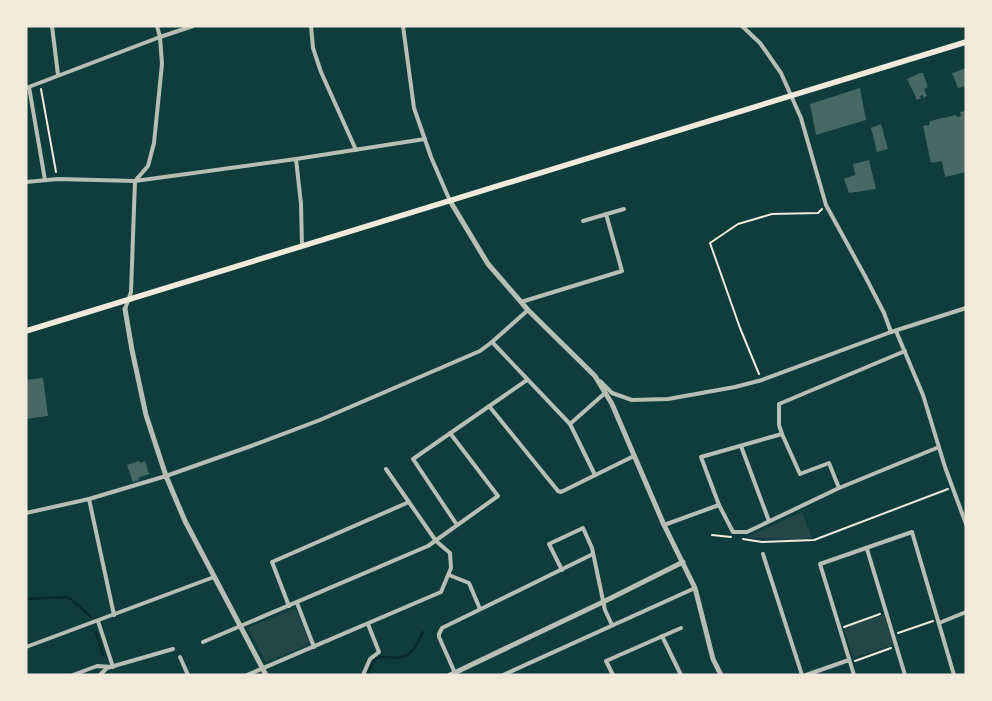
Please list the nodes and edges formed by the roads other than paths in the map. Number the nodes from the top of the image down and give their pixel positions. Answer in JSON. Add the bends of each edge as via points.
{"nodes":[{"id":1,"x":52,"y":26,"type":"edge"},
{"id":2,"x":157,"y":26,"type":"edge"},
{"id":3,"x":193,"y":26,"type":"edge"},
{"id":4,"x":311,"y":26,"type":"edge"},
{"id":5,"x":403,"y":26,"type":"edge"},
{"id":6,"x":742,"y":26,"type":"edge"},
{"id":7,"x":160,"y":37,"type":"junction"},
{"id":8,"x":966,"y":42,"type":"edge"},
{"id":9,"x":58,"y":75,"type":"junction"},
{"id":10,"x":27,"y":88,"type":"edge"},
{"id":11,"x":791,"y":96,"type":"junction"},
{"id":12,"x":425,"y":139,"type":"junction"},
{"id":13,"x":356,"y":150,"type":"junction"},
{"id":14,"x":296,"y":159,"type":"junction"},
{"id":15,"x":45,"y":180,"type":"junction"},
{"id":16,"x":135,"y":181,"type":"junction"},
{"id":17,"x":26,"y":182,"type":"edge"},
{"id":18,"x":450,"y":201,"type":"junction"},
{"id":19,"x":624,"y":209,"type":"dead end"},
{"id":20,"x":606,"y":214,"type":"junction"},
{"id":21,"x":583,"y":221,"type":"dead end"},
{"id":22,"x":302,"y":246,"type":"junction"},
{"id":23,"x":129,"y":300,"type":"junction"},
{"id":24,"x":521,"y":302,"type":"junction"},
{"id":25,"x":966,"y":308,"type":"edge"},
{"id":26,"x":125,"y":309,"type":"joint"},
{"id":27,"x":528,"y":310,"type":"junction"},
{"id":28,"x":26,"y":331,"type":"edge"},
{"id":29,"x":896,"y":331,"type":"junction"},
{"id":30,"x":890,"y":332,"type":"junction"},
{"id":31,"x":492,"y":342,"type":"junction"},
{"id":32,"x":905,"y":351,"type":"junction"},
{"id":33,"x":595,"y":376,"type":"junction"},
{"id":34,"x":527,"y":380,"type":"junction"},
{"id":35,"x":605,"y":392,"type":"junction"},
{"id":36,"x":490,"y":406,"type":"junction"},
{"id":37,"x":570,"y":424,"type":"junction"},
{"id":38,"x":450,"y":433,"type":"junction"},
{"id":39,"x":782,"y":434,"type":"junction"},
{"id":40,"x":741,"y":446,"type":"junction"},
{"id":41,"x":939,"y":447,"type":"junction"},
{"id":42,"x":634,"y":456,"type":"junction"},
{"id":43,"x":386,"y":469,"type":"dead end"},
{"id":44,"x":596,"y":475,"type":"junction"},
{"id":45,"x":166,"y":476,"type":"junction"},
{"id":46,"x":839,"y":488,"type":"junction"},
{"id":47,"x":90,"y":500,"type":"junction"},
{"id":48,"x":409,"y":502,"type":"junction"},
{"id":49,"x":719,"y":505,"type":"junction"},
{"id":50,"x":26,"y":513,"type":"edge"},
{"id":51,"x":769,"y":521,"type":"junction"},
{"id":52,"x":966,"y":524,"type":"edge"},
{"id":53,"x":664,"y":525,"type":"junction"},
{"id":54,"x":457,"y":526,"type":"junction"},
{"id":55,"x":436,"y":541,"type":"junction"},
{"id":56,"x":867,"y":549,"type":"junction"},
{"id":57,"x":593,"y":554,"type":"junction"},
{"id":58,"x":763,"y":554,"type":"dead end"},
{"id":59,"x":683,"y":562,"type":"junction"},
{"id":60,"x":562,"y":570,"type":"junction"},
{"id":61,"x":449,"y":574,"type":"junction"},
{"id":62,"x":214,"y":577,"type":"junction"},
{"id":63,"x":695,"y":588,"type":"junction"},
{"id":64,"x":297,"y":602,"type":"junction"},
{"id":65,"x":603,"y":602,"type":"junction"},
{"id":66,"x":289,"y":606,"type":"junction"},
{"id":67,"x":480,"y":608,"type":"junction"},
{"id":68,"x":966,"y":612,"type":"edge"},
{"id":69,"x":114,"y":615,"type":"junction"},
{"id":70,"x":98,"y":621,"type":"junction"},
{"id":71,"x":939,"y":623,"type":"junction"},
{"id":72,"x":368,"y":624,"type":"junction"},
{"id":73,"x":612,"y":625,"type":"junction"},
{"id":74,"x":240,"y":626,"type":"junction"},
{"id":75,"x":682,"y":628,"type":"dead end"},
{"id":76,"x":662,"y":636,"type":"junction"},
{"id":77,"x":203,"y":642,"type":"dead end"},
{"id":78,"x":26,"y":647,"type":"edge"},
{"id":79,"x":314,"y":647,"type":"junction"},
{"id":80,"x":173,"y":649,"type":"dead end"},
{"id":81,"x":180,"y":657,"type":"dead end"},
{"id":82,"x":850,"y":661,"type":"junction"},
{"id":83,"x":113,"y":666,"type":"junction"},
{"id":84,"x":262,"y":668,"type":"junction"},
{"id":85,"x":514,"y":672,"type":"edge"},
{"id":86,"x":454,"y":674,"type":"edge"},
{"id":87,"x":73,"y":675,"type":"edge"},
{"id":88,"x":100,"y":675,"type":"edge"},
{"id":89,"x":188,"y":675,"type":"edge"},
{"id":90,"x":247,"y":675,"type":"edge"},
{"id":91,"x":266,"y":675,"type":"edge"},
{"id":92,"x":363,"y":675,"type":"edge"},
{"id":93,"x":503,"y":675,"type":"edge"},
{"id":94,"x":613,"y":675,"type":"edge"},
{"id":95,"x":681,"y":675,"type":"edge"},
{"id":96,"x":721,"y":675,"type":"edge"},
{"id":97,"x":802,"y":675,"type":"edge"},
{"id":98,"x":806,"y":675,"type":"edge"},
{"id":99,"x":854,"y":675,"type":"edge"},
{"id":100,"x":905,"y":675,"type":"edge"},
{"id":101,"x":954,"y":675,"type":"edge"}],
"edges":[{"from":1,"to":9,"type":"street"},
{"from":2,"to":7,"type":"street"},
{"from":3,"to":7,"type":"street"},
{"from":4,"to":13,"type":"street","via":[[313,48],[321,72]]},
{"from":5,"to":12,"type":"street","via":[[414,108]]},
{"from":6,"to":11,"type":"street","via":[[760,43],[781,73]]},
{"from":7,"to":9,"type":"street"},
{"from":7,"to":16,"type":"street","via":[[162,64],[154,143],[148,166]]},
{"from":8,"to":11,"type":"main road"},
{"from":9,"to":10,"type":"street"},
{"from":10,"to":15,"type":"street"},
{"from":11,"to":18,"type":"main road"},
{"from":11,"to":30,"type":"street","via":[[801,118],[826,205],[884,313]]},
{"from":12,"to":13,"type":"street"},
{"from":12,"to":18,"type":"street"},
{"from":13,"to":14,"type":"street"},
{"from":14,"to":16,"type":"street"},
{"from":14,"to":22,"type":"street"},
{"from":15,"to":16,"type":"street"},
{"from":15,"to":17,"type":"street"},
{"from":16,"to":23,"type":"street"},
{"from":18,"to":22,"type":"main road"},
{"from":18,"to":24,"type":"street","via":[[488,264]]},
{"from":19,"to":20,"type":"street"},
{"from":20,"to":21,"type":"street"},
{"from":20,"to":24,"type":"street","via":[[622,271]]},
{"from":22,"to":23,"type":"main road"},
{"from":23,"to":26,"type":"street"},
{"from":23,"to":28,"type":"main road"},
{"from":24,"to":27,"type":"street"},
{"from":25,"to":29,"type":"street"},
{"from":26,"to":45,"type":"street","via":[[146,415]]},
{"from":27,"to":31,"type":"street"},
{"from":27,"to":33,"type":"street"},
{"from":29,"to":30,"type":"street"},
{"from":29,"to":32,"type":"street"},
{"from":30,"to":33,"type":"street","via":[[762,380],[706,393],[649,401],[632,400],[612,393]]},
{"from":31,"to":34,"type":"street"},
{"from":31,"to":45,"type":"street","via":[[464,359],[329,416]]},
{"from":32,"to":39,"type":"street","via":[[779,404]]},
{"from":32,"to":41,"type":"street","via":[[924,395]]},
{"from":33,"to":35,"type":"street"},
{"from":34,"to":36,"type":"street"},
{"from":34,"to":37,"type":"street"},
{"from":35,"to":37,"type":"street"},
{"from":35,"to":42,"type":"street"},
{"from":36,"to":38,"type":"street"},
{"from":36,"to":44,"type":"street","via":[[558,491]]},
{"from":37,"to":44,"type":"street"},
{"from":38,"to":54,"type":"street","via":[[412,459]]},
{"from":38,"to":54,"type":"street","via":[[498,496]]},
{"from":39,"to":40,"type":"street"},
{"from":39,"to":46,"type":"street","via":[[800,474],[829,463]]},
{"from":40,"to":49,"type":"street","via":[[701,457]]},
{"from":40,"to":51,"type":"street"},
{"from":41,"to":46,"type":"street"},
{"from":41,"to":52,"type":"street"},
{"from":42,"to":44,"type":"street"},
{"from":42,"to":53,"type":"street"},
{"from":43,"to":48,"type":"street"},
{"from":45,"to":47,"type":"street"},
{"from":45,"to":62,"type":"street"},
{"from":46,"to":51,"type":"street"},
{"from":47,"to":50,"type":"street"},
{"from":47,"to":69,"type":"street"},
{"from":48,"to":55,"type":"street"},
{"from":48,"to":66,"type":"street","via":[[272,562]]},
{"from":49,"to":51,"type":"street","via":[[734,532],[747,532]]},
{"from":49,"to":53,"type":"street"},
{"from":53,"to":59,"type":"street"},
{"from":54,"to":55,"type":"street"},
{"from":55,"to":61,"type":"street","via":[[450,553]]},
{"from":55,"to":64,"type":"street"},
{"from":56,"to":71,"type":"street","via":[[912,532]]},
{"from":56,"to":82,"type":"street","via":[[820,564]]},
{"from":56,"to":100,"type":"street"},
{"from":57,"to":60,"type":"street"},
{"from":57,"to":60,"type":"street","via":[[583,528],[550,544]]},
{"from":57,"to":65,"type":"street"},
{"from":58,"to":97,"type":"street"},
{"from":59,"to":63,"type":"street"},
{"from":59,"to":65,"type":"street"},
{"from":60,"to":67,"type":"street"},
{"from":61,"to":67,"type":"street","via":[[469,583]]},
{"from":61,"to":72,"type":"street","via":[[441,592]]},
{"from":62,"to":69,"type":"street"},
{"from":62,"to":74,"type":"street"},
{"from":63,"to":73,"type":"street"},
{"from":63,"to":96,"type":"street"},
{"from":64,"to":66,"type":"street"},
{"from":64,"to":79,"type":"street"},
{"from":65,"to":73,"type":"street"},
{"from":65,"to":86,"type":"street"},
{"from":66,"to":74,"type":"street"},
{"from":67,"to":86,"type":"street","via":[[440,631]]},
{"from":68,"to":71,"type":"street"},
{"from":69,"to":70,"type":"street"},
{"from":70,"to":78,"type":"street"},
{"from":70,"to":83,"type":"street"},
{"from":71,"to":101,"type":"street"},
{"from":72,"to":79,"type":"street"},
{"from":72,"to":92,"type":"street","via":[[379,652],[370,660]]},
{"from":73,"to":85,"type":"street"},
{"from":74,"to":77,"type":"street"},
{"from":74,"to":84,"type":"street"},
{"from":75,"to":76,"type":"street"},
{"from":76,"to":94,"type":"street","via":[[606,661]]},
{"from":76,"to":95,"type":"street"},
{"from":79,"to":84,"type":"street"},
{"from":80,"to":83,"type":"street"},
{"from":81,"to":89,"type":"street"},
{"from":82,"to":98,"type":"street"},
{"from":82,"to":99,"type":"street"},
{"from":83,"to":87,"type":"street","via":[[97,666]]},
{"from":83,"to":88,"type":"street"},
{"from":84,"to":90,"type":"street"},
{"from":84,"to":91,"type":"street"},
{"from":85,"to":93,"type":"street"}]}
